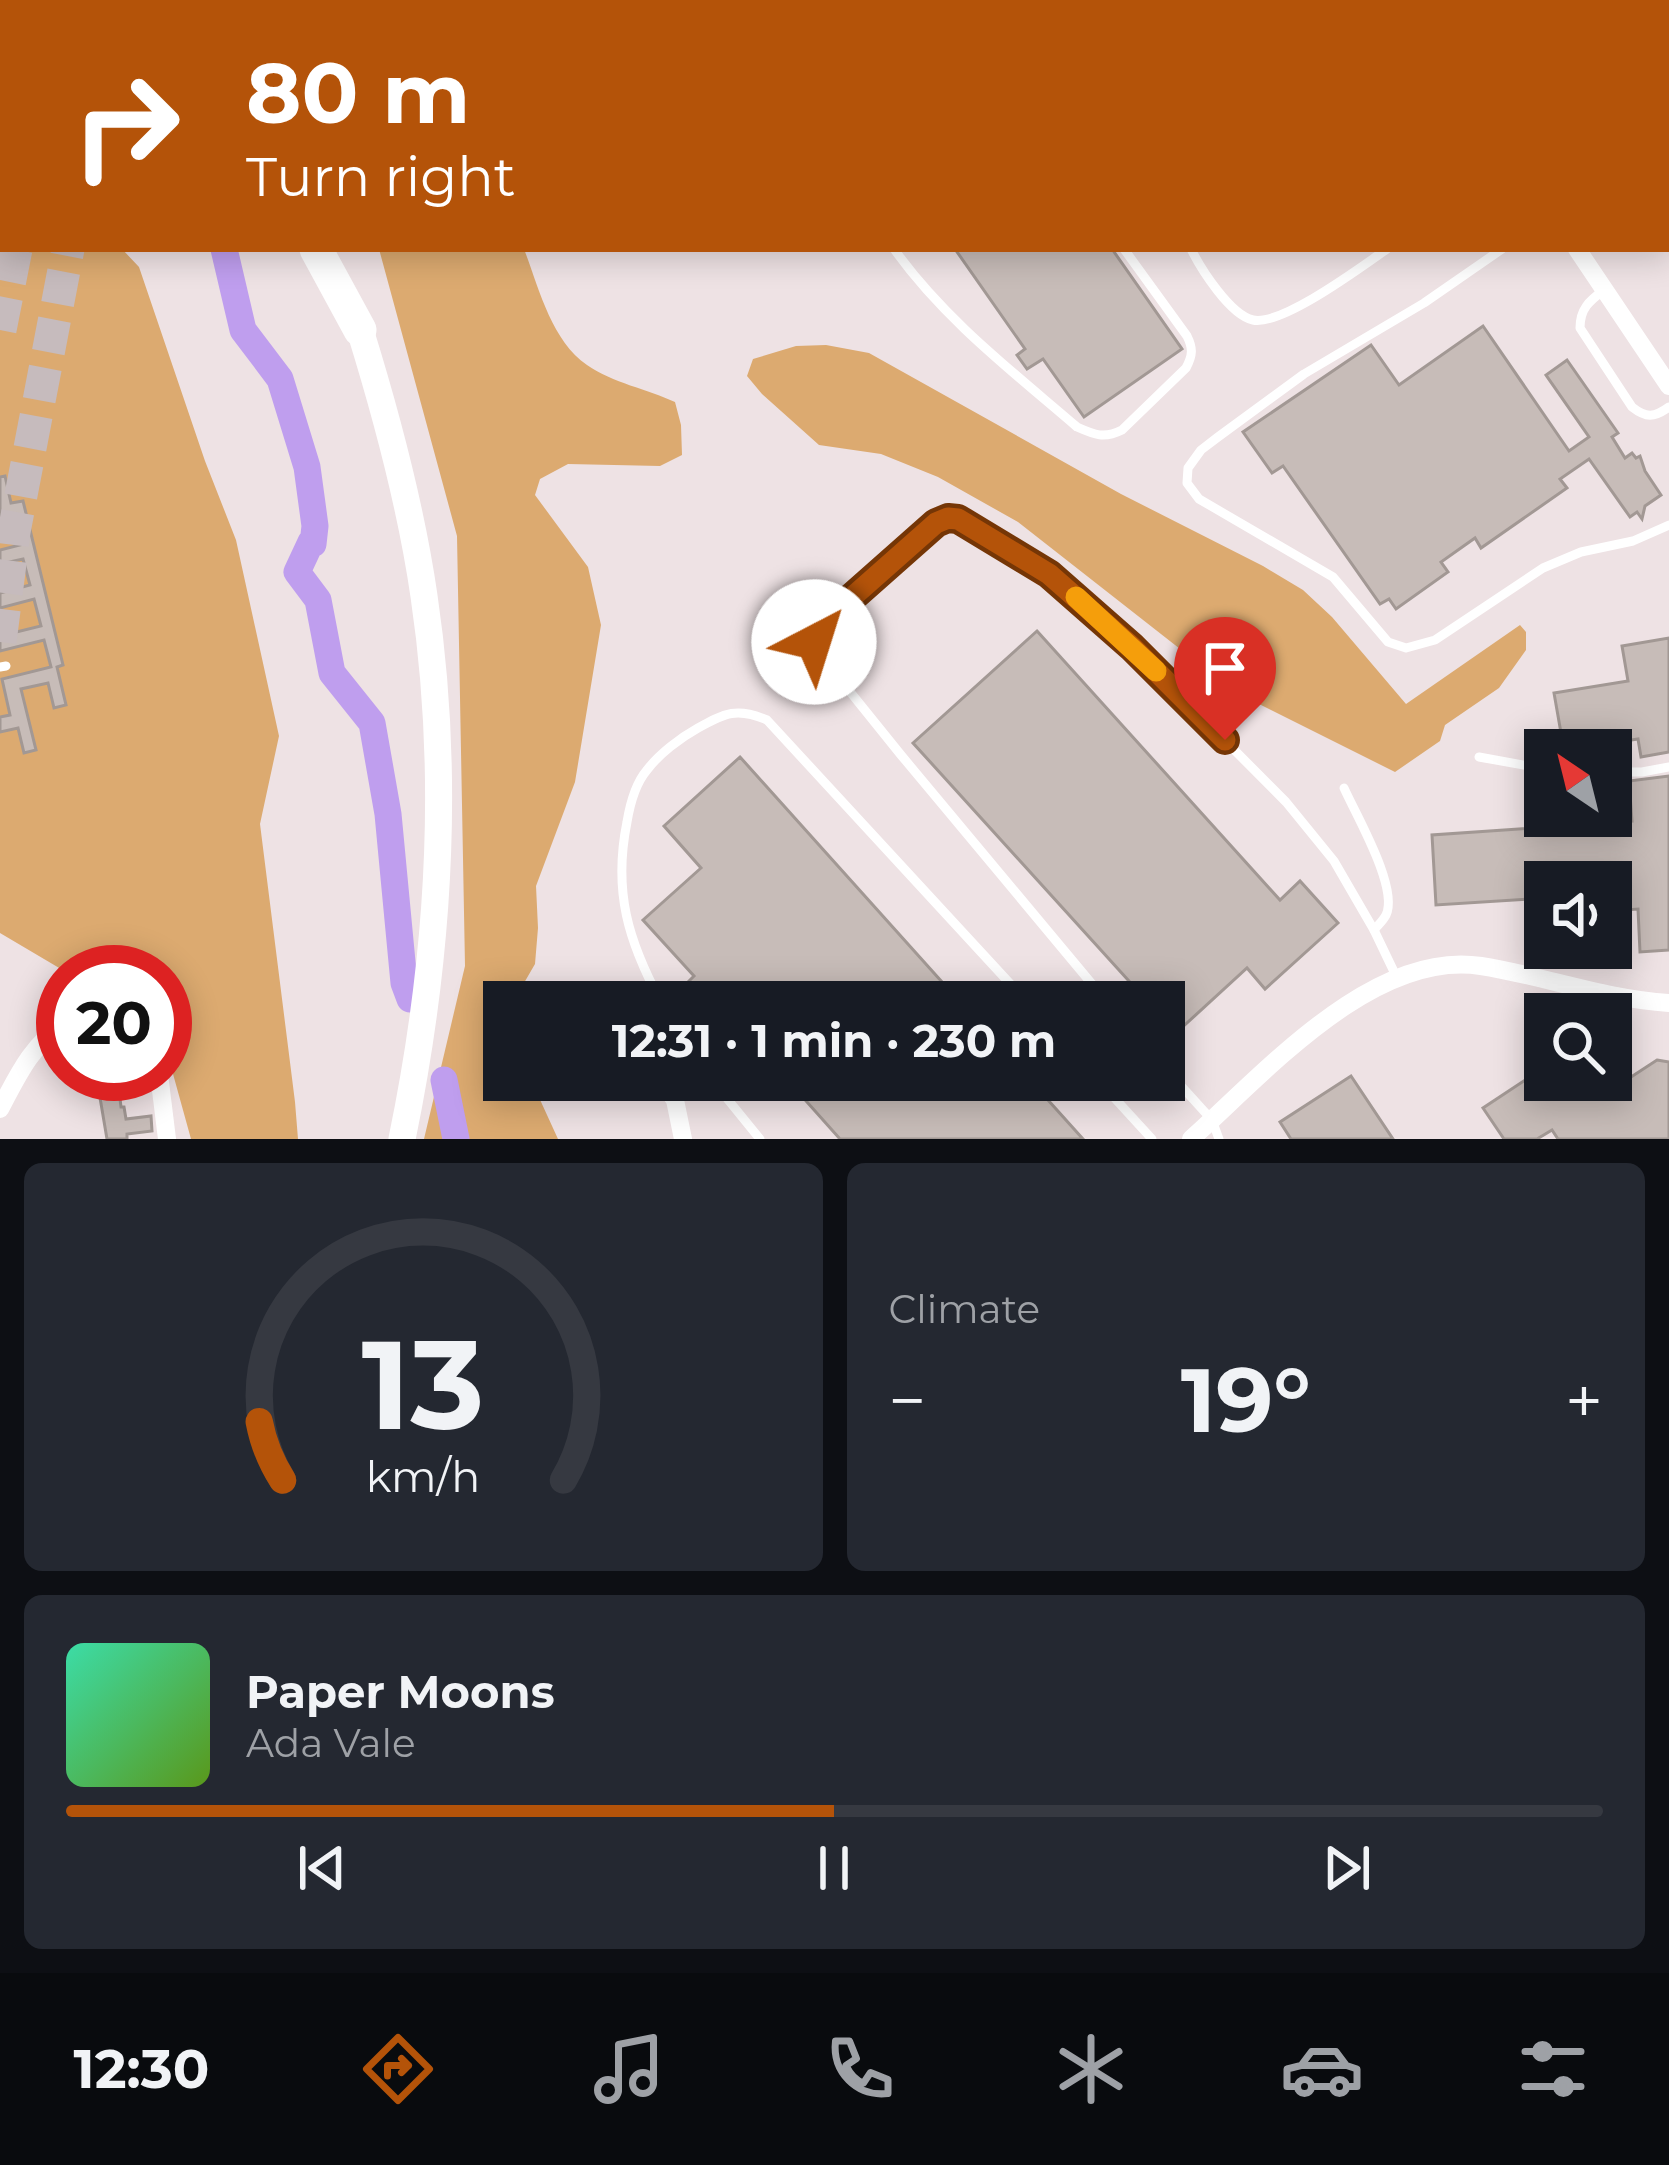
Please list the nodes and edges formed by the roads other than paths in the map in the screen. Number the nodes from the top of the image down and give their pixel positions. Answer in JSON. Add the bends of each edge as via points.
{"nodes":[{"id":1,"x":318,"y":252,"type":"edge"},
{"id":2,"x":341,"y":252,"type":"edge"},
{"id":3,"x":896,"y":252,"type":"edge"},
{"id":4,"x":1126,"y":252,"type":"edge"},
{"id":5,"x":1192,"y":252,"type":"edge"},
{"id":6,"x":1382,"y":252,"type":"edge"},
{"id":7,"x":1498,"y":252,"type":"edge"},
{"id":8,"x":1579,"y":252,"type":"edge"},
{"id":9,"x":1604,"y":290,"type":"junction"},
{"id":10,"x":360,"y":330,"type":"junction"},
{"id":11,"x":1669,"y":386,"type":"edge"},
{"id":12,"x":1669,"y":407,"type":"edge"},
{"id":13,"x":1669,"y":525,"type":"edge"},
{"id":14,"x":1478,"y":757,"type":"dead end"},
{"id":15,"x":1524,"y":766,"type":"edge"},
{"id":16,"x":1669,"y":767,"type":"edge"},
{"id":17,"x":1632,"y":772,"type":"edge"},
{"id":18,"x":1344,"y":788,"type":"dead end"},
{"id":19,"x":1374,"y":930,"type":"junction"},
{"id":20,"x":1397,"y":978,"type":"junction"},
{"id":21,"x":651,"y":981,"type":"edge"},
{"id":22,"x":1008,"y":981,"type":"edge"},
{"id":23,"x":1089,"y":981,"type":"edge"},
{"id":24,"x":1669,"y":1003,"type":"edge"},
{"id":25,"x":36,"y":1051,"type":"edge"},
{"id":26,"x":1185,"y":1092,"type":"edge"},
{"id":27,"x":162,"y":1101,"type":"edge"},
{"id":28,"x":675,"y":1101,"type":"edge"},
{"id":29,"x":729,"y":1101,"type":"edge"},
{"id":30,"x":1117,"y":1101,"type":"edge"},
{"id":31,"x":0,"y":1109,"type":"edge"},
{"id":32,"x":1216,"y":1130,"type":"edge"},
{"id":33,"x":167,"y":1139,"type":"edge"},
{"id":34,"x":402,"y":1139,"type":"edge"},
{"id":35,"x":683,"y":1139,"type":"edge"},
{"id":36,"x":760,"y":1139,"type":"edge"},
{"id":37,"x":1152,"y":1139,"type":"edge"},
{"id":38,"x":1191,"y":1139,"type":"edge"}],
"edges":[{"from":1,"to":10,"type":"highway"},
{"from":2,"to":10,"type":"highway"},
{"from":3,"to":4,"type":"lane","via":[[949,316],[1077,427],[1108,436],[1192,357],[1187,336]]},
{"from":5,"to":6,"type":"lane","via":[[1229,304],[1257,321],[1292,310]]},
{"from":7,"to":13,"type":"lane","via":[[1218,437],[1188,468],[1187,484],[1199,499],[1334,578],[1381,635],[1406,648],[1435,640],[1543,568]]},
{"from":8,"to":9,"type":"street"},
{"from":9,"to":11,"type":"street"},
{"from":9,"to":12,"type":"lane","via":[[1588,301],[1580,328],[1632,407],[1652,416]]},
{"from":10,"to":34,"type":"main road","via":[[416,548],[439,746],[434,939]]},
{"from":14,"to":15,"type":"lane"},
{"from":16,"to":17,"type":"lane"},
{"from":18,"to":19,"type":"lane","via":[[1389,895],[1388,914]]},
{"from":19,"to":20,"type":"lane"},
{"from":19,"to":23,"type":"lane","via":[[1334,861],[1286,802],[1132,647],[1049,574],[948,518],[823,623],[814,642]]},
{"from":20,"to":24,"type":"street","via":[[1465,964]]},
{"from":20,"to":32,"type":"street","via":[[1273,1064]]},
{"from":21,"to":22,"type":"lane","via":[[621,900],[631,800],[646,770],[683,736],[747,711],[767,720]]},
{"from":25,"to":31,"type":"street"},
{"from":26,"to":32,"type":"lane"},
{"from":27,"to":33,"type":"street"},
{"from":28,"to":35,"type":"street"},
{"from":29,"to":36,"type":"lane"},
{"from":30,"to":37,"type":"lane"},
{"from":32,"to":38,"type":"street"}]}
